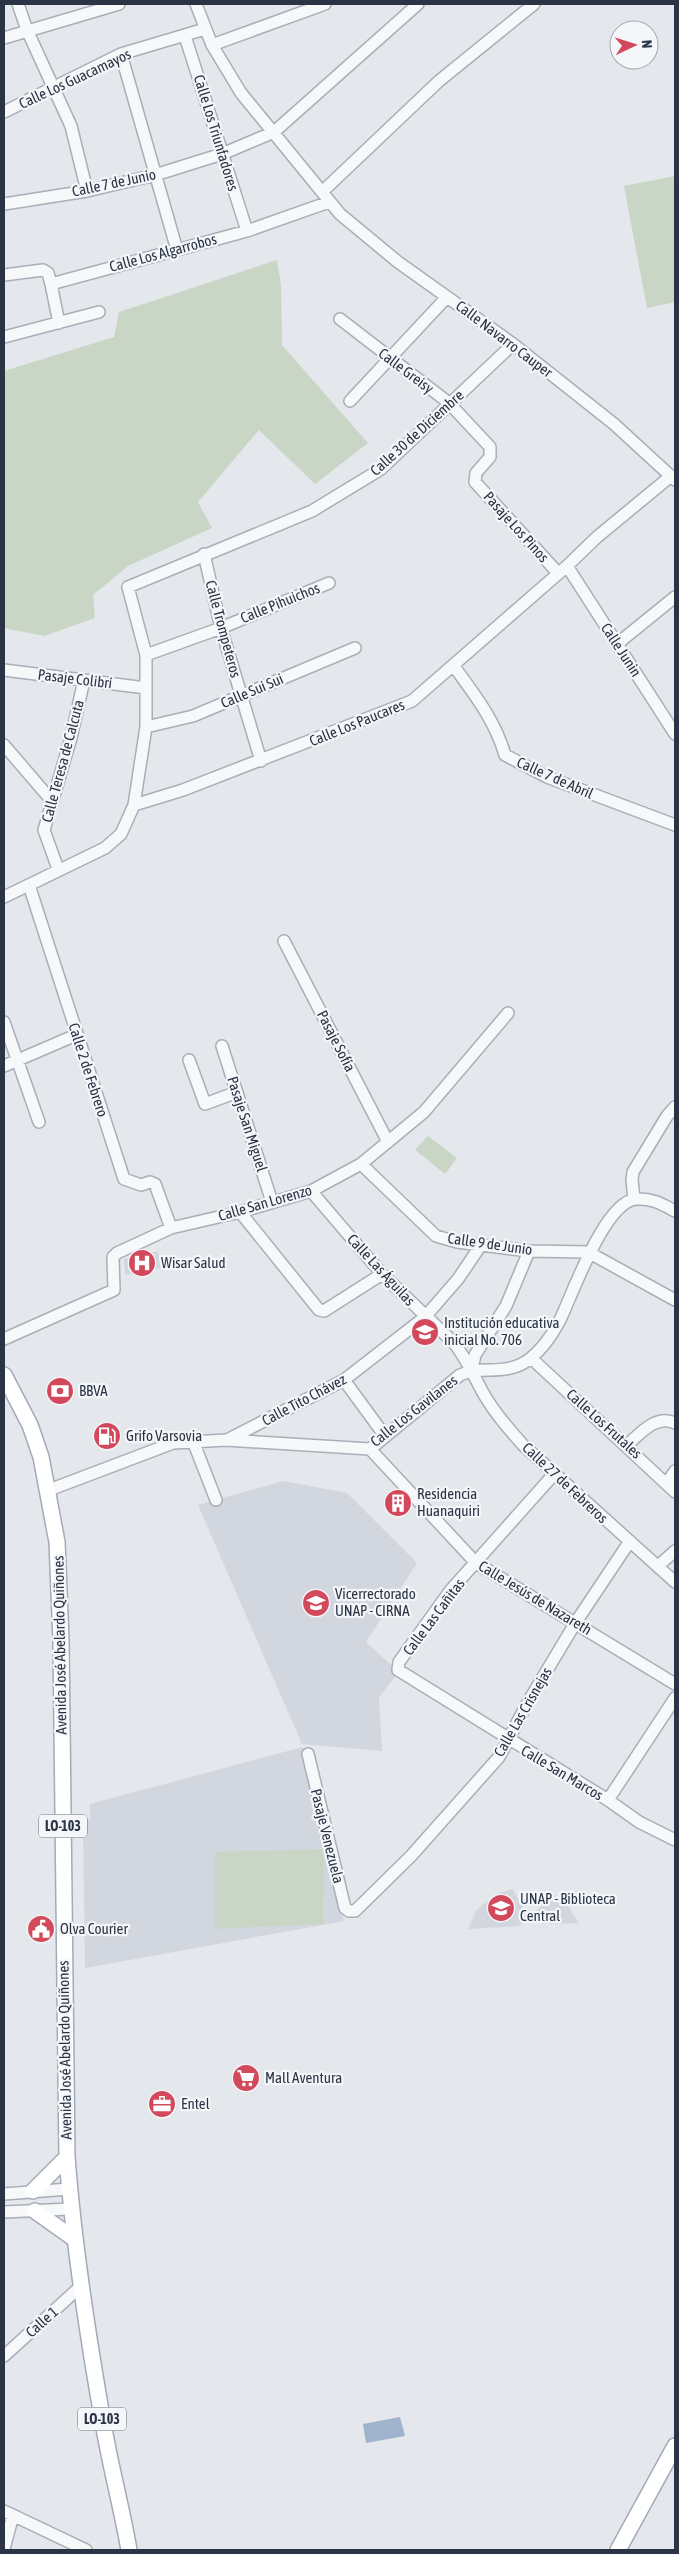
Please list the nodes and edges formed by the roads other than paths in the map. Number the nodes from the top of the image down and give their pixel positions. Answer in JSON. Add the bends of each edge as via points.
{"nodes":[{"id":1,"x":18,"y":4,"type":"edge"},
{"id":2,"x":119,"y":4,"type":"edge"},
{"id":3,"x":196,"y":4,"type":"edge"},
{"id":4,"x":325,"y":4,"type":"edge"},
{"id":5,"x":418,"y":4,"type":"edge"},
{"id":6,"x":534,"y":4,"type":"edge"},
{"id":7,"x":205,"y":28,"type":"junction"},
{"id":8,"x":27,"y":30,"type":"junction"},
{"id":9,"x":185,"y":36,"type":"junction"},
{"id":10,"x":4,"y":38,"type":"edge"},
{"id":11,"x":212,"y":45,"type":"junction"},
{"id":12,"x":121,"y":54,"type":"junction"},
{"id":13,"x":52,"y":87,"type":"junction"},
{"id":14,"x":4,"y":112,"type":"edge"},
{"id":15,"x":274,"y":132,"type":"junction"},
{"id":16,"x":222,"y":154,"type":"junction"},
{"id":17,"x":156,"y":175,"type":"junction"},
{"id":18,"x":87,"y":190,"type":"junction"},
{"id":19,"x":322,"y":192,"type":"junction"},
{"id":20,"x":329,"y":202,"type":"junction"},
{"id":21,"x":4,"y":204,"type":"edge"},
{"id":22,"x":246,"y":231,"type":"junction"},
{"id":23,"x":177,"y":250,"type":"junction"},
{"id":24,"x":4,"y":275,"type":"edge"},
{"id":25,"x":51,"y":284,"type":"junction"},
{"id":26,"x":447,"y":297,"type":"junction"},
{"id":27,"x":99,"y":312,"type":"dead end"},
{"id":28,"x":340,"y":319,"type":"dead end"},
{"id":29,"x":59,"y":323,"type":"junction"},
{"id":30,"x":4,"y":337,"type":"edge"},
{"id":31,"x":514,"y":344,"type":"junction"},
{"id":32,"x":389,"y":358,"type":"junction"},
{"id":33,"x":350,"y":401,"type":"dead end"},
{"id":34,"x":449,"y":403,"type":"junction"},
{"id":35,"x":673,"y":478,"type":"edge"},
{"id":36,"x":475,"y":482,"type":"joint"},
{"id":37,"x":204,"y":554,"type":"junction"},
{"id":38,"x":568,"y":566,"type":"junction"},
{"id":39,"x":558,"y":573,"type":"junction"},
{"id":40,"x":329,"y":583,"type":"dead end"},
{"id":41,"x":675,"y":597,"type":"edge"},
{"id":42,"x":220,"y":628,"type":"junction"},
{"id":43,"x":618,"y":644,"type":"junction"},
{"id":44,"x":355,"y":648,"type":"dead end"},
{"id":45,"x":146,"y":654,"type":"junction"},
{"id":46,"x":453,"y":665,"type":"junction"},
{"id":47,"x":4,"y":670,"type":"edge"},
{"id":48,"x":84,"y":680,"type":"junction"},
{"id":49,"x":146,"y":688,"type":"junction"},
{"id":50,"x":242,"y":695,"type":"junction"},
{"id":51,"x":146,"y":727,"type":"junction"},
{"id":52,"x":675,"y":734,"type":"edge"},
{"id":53,"x":4,"y":745,"type":"edge"},
{"id":54,"x":261,"y":761,"type":"junction"},
{"id":55,"x":52,"y":801,"type":"junction"},
{"id":56,"x":134,"y":805,"type":"junction"},
{"id":57,"x":675,"y":825,"type":"edge"},
{"id":58,"x":58,"y":869,"type":"junction"},
{"id":59,"x":28,"y":885,"type":"junction"},
{"id":60,"x":4,"y":897,"type":"edge"},
{"id":61,"x":284,"y":940,"type":"dead end"},
{"id":62,"x":508,"y":1013,"type":"dead end"},
{"id":63,"x":4,"y":1022,"type":"edge"},
{"id":64,"x":76,"y":1035,"type":"junction"},
{"id":65,"x":222,"y":1046,"type":"dead end"},
{"id":66,"x":18,"y":1060,"type":"junction"},
{"id":67,"x":189,"y":1060,"type":"dead end"},
{"id":68,"x":4,"y":1066,"type":"edge"},
{"id":69,"x":237,"y":1092,"type":"junction"},
{"id":70,"x":675,"y":1107,"type":"edge"},
{"id":71,"x":39,"y":1122,"type":"dead end"},
{"id":72,"x":388,"y":1142,"type":"junction"},
{"id":73,"x":361,"y":1164,"type":"junction"},
{"id":74,"x":311,"y":1191,"type":"junction"},
{"id":75,"x":634,"y":1199,"type":"junction"},
{"id":76,"x":272,"y":1202,"type":"junction"},
{"id":77,"x":675,"y":1211,"type":"edge"},
{"id":78,"x":240,"y":1212,"type":"junction"},
{"id":79,"x":171,"y":1228,"type":"junction"},
{"id":80,"x":481,"y":1245,"type":"junction"},
{"id":81,"x":529,"y":1251,"type":"junction"},
{"id":82,"x":588,"y":1252,"type":"junction"},
{"id":83,"x":382,"y":1274,"type":"junction"},
{"id":84,"x":675,"y":1300,"type":"edge"},
{"id":85,"x":424,"y":1317,"type":"junction"},
{"id":86,"x":4,"y":1339,"type":"edge"},
{"id":87,"x":531,"y":1358,"type":"junction"},
{"id":88,"x":472,"y":1369,"type":"junction"},
{"id":89,"x":4,"y":1375,"type":"edge"},
{"id":90,"x":344,"y":1380,"type":"junction"},
{"id":91,"x":675,"y":1423,"type":"edge"},
{"id":92,"x":385,"y":1436,"type":"junction"},
{"id":93,"x":226,"y":1440,"type":"junction"},
{"id":94,"x":193,"y":1441,"type":"junction"},
{"id":95,"x":627,"y":1445,"type":"junction"},
{"id":96,"x":370,"y":1449,"type":"junction"},
{"id":97,"x":675,"y":1471,"type":"edge"},
{"id":98,"x":555,"y":1473,"type":"junction"},
{"id":99,"x":671,"y":1488,"type":"edge"},
{"id":100,"x":49,"y":1490,"type":"junction"},
{"id":101,"x":216,"y":1500,"type":"dead end"},
{"id":102,"x":630,"y":1541,"type":"junction"},
{"id":103,"x":675,"y":1551,"type":"edge"},
{"id":104,"x":476,"y":1564,"type":"junction"},
{"id":105,"x":658,"y":1566,"type":"junction"},
{"id":106,"x":675,"y":1582,"type":"edge"},
{"id":107,"x":576,"y":1622,"type":"junction"},
{"id":108,"x":399,"y":1672,"type":"joint"},
{"id":109,"x":675,"y":1684,"type":"edge"},
{"id":110,"x":675,"y":1698,"type":"edge"},
{"id":111,"x":509,"y":1740,"type":"junction"},
{"id":112,"x":308,"y":1754,"type":"dead end"},
{"id":113,"x":608,"y":1800,"type":"junction"},
{"id":114,"x":674,"y":1836,"type":"edge"},
{"id":115,"x":355,"y":1911,"type":"joint"},
{"id":116,"x":67,"y":2157,"type":"junction"},
{"id":117,"x":69,"y":2189,"type":"junction"},
{"id":118,"x":33,"y":2191,"type":"junction"},
{"id":119,"x":4,"y":2194,"type":"edge"},
{"id":120,"x":70,"y":2208,"type":"junction"},
{"id":121,"x":35,"y":2211,"type":"junction"},
{"id":122,"x":4,"y":2212,"type":"edge"},
{"id":123,"x":73,"y":2238,"type":"junction"},
{"id":124,"x":80,"y":2287,"type":"junction"},
{"id":125,"x":4,"y":2356,"type":"edge"},
{"id":126,"x":675,"y":2446,"type":"edge"},
{"id":127,"x":8,"y":2513,"type":"edge"},
{"id":128,"x":4,"y":2549,"type":"edge"},
{"id":129,"x":86,"y":2550,"type":"edge"},
{"id":130,"x":129,"y":2550,"type":"edge"},
{"id":131,"x":618,"y":2550,"type":"edge"}],
"edges":[{"from":1,"to":8,"type":"street"},
{"from":2,"to":8,"type":"street"},
{"from":3,"to":7,"type":"street"},
{"from":4,"to":11,"type":"street"},
{"from":5,"to":15,"type":"street","name":"Calle 7 de Junio"},
{"from":6,"to":19,"type":"street","via":[[439,81]]},
{"from":7,"to":9,"type":"street","name":"Calle Los Guacamayos"},
{"from":7,"to":11,"type":"street"},
{"from":8,"to":10,"type":"street"},
{"from":8,"to":13,"type":"street"},
{"from":9,"to":12,"type":"street","name":"Calle Los Guacamayos"},
{"from":9,"to":16,"type":"street","name":"Calle Los Triunfadores"},
{"from":11,"to":15,"type":"street","via":[[240,93]]},
{"from":12,"to":13,"type":"street","name":"Calle Los Guacamayos"},
{"from":12,"to":17,"type":"street"},
{"from":13,"to":14,"type":"street","name":"Calle Los Guacamayos"},
{"from":13,"to":18,"type":"street","via":[[71,126]]},
{"from":15,"to":16,"type":"street","name":"Calle 7 de Junio"},
{"from":15,"to":19,"type":"street"},
{"from":16,"to":17,"type":"street","name":"Calle 7 de Junio"},
{"from":16,"to":22,"type":"street","name":"Calle Los Triunfadores"},
{"from":17,"to":18,"type":"street","name":"Calle 7 de Junio"},
{"from":17,"to":23,"type":"street"},
{"from":18,"to":21,"type":"street","name":"Calle 7 de Junio"},
{"from":19,"to":20,"type":"street","name":"Calle Navarro Cauper"},
{"from":20,"to":22,"type":"street","name":"Calle Los Algarrobos"},
{"from":20,"to":26,"type":"street","name":"Calle Navarro Cauper","via":[[398,262]]},
{"from":22,"to":23,"type":"street","name":"Calle Los Algarrobos"},
{"from":23,"to":25,"type":"street","name":"Calle Los Algarrobos"},
{"from":24,"to":25,"type":"street","via":[[44,270]]},
{"from":25,"to":29,"type":"street"},
{"from":26,"to":31,"type":"street","name":"Calle Navarro Cauper"},
{"from":26,"to":32,"type":"street"},
{"from":27,"to":29,"type":"street"},
{"from":28,"to":32,"type":"street","name":"Calle Greisy"},
{"from":29,"to":30,"type":"street"},
{"from":31,"to":34,"type":"street","name":"Calle 30 de Diciembre"},
{"from":31,"to":35,"type":"street","name":"Calle Navarro Cauper","via":[[614,424]]},
{"from":32,"to":33,"type":"street"},
{"from":32,"to":34,"type":"street","name":"Calle Greisy"},
{"from":34,"to":36,"type":"street","name":"Calle Greisy","via":[[490,447],[490,458],[476,473]]},
{"from":34,"to":37,"type":"street","name":"Calle 30 de Diciembre","via":[[381,469],[312,511]]},
{"from":35,"to":38,"type":"street","name":"Calle Los Paucares","via":[[597,537]]},
{"from":36,"to":39,"type":"street","name":"Pasaje Los Pinos"},
{"from":37,"to":42,"type":"street","name":"Calle Trompeteros"},
{"from":37,"to":45,"type":"street","name":"Calle 30 de Diciembre","via":[[128,587]]},
{"from":38,"to":39,"type":"street","name":"Calle Los Paucares"},
{"from":38,"to":43,"type":"street","name":"Calle Junin"},
{"from":39,"to":46,"type":"street","name":"Calle Los Paucares"},
{"from":40,"to":42,"type":"street","name":"Calle Pihuichos"},
{"from":41,"to":43,"type":"street"},
{"from":42,"to":45,"type":"street","name":"Calle Pihuichos"},
{"from":42,"to":50,"type":"street","name":"Calle Trompeteros"},
{"from":43,"to":52,"type":"street","name":"Calle Junin"},
{"from":44,"to":50,"type":"street","name":"Calle Sui Sui"},
{"from":45,"to":49,"type":"street"},
{"from":46,"to":54,"type":"street","name":"Calle Los Paucares","via":[[412,701]]},
{"from":46,"to":57,"type":"street","name":"Calle 7 de Abril","via":[[486,710],[499,734],[505,755],[547,777]]},
{"from":47,"to":48,"type":"street","name":"Pasaje Colibrí"},
{"from":48,"to":49,"type":"street","name":"Pasaje Colibrí"},
{"from":48,"to":55,"type":"street","name":"Calle Teresa de Calcuta"},
{"from":49,"to":51,"type":"street"},
{"from":50,"to":51,"type":"street","name":"Calle Sui Sui","via":[[193,716]]},
{"from":50,"to":54,"type":"street","name":"Calle Trompeteros"},
{"from":51,"to":56,"type":"street"},
{"from":53,"to":55,"type":"street"},
{"from":54,"to":56,"type":"street","name":"Calle Los Paucares"},
{"from":55,"to":58,"type":"street","name":"Calle Teresa de Calcuta","via":[[44,830]]},
{"from":56,"to":58,"type":"street","via":[[121,834],[110,843]]},
{"from":58,"to":59,"type":"street"},
{"from":59,"to":60,"type":"street"},
{"from":59,"to":64,"type":"street","name":"Calle 2 de Febrero"},
{"from":61,"to":72,"type":"street","name":"Pasaje Sofía"},
{"from":62,"to":72,"type":"street","name":"Calle San Lorenzo","via":[[424,1112]]},
{"from":63,"to":66,"type":"street"},
{"from":64,"to":66,"type":"street"},
{"from":64,"to":79,"type":"street","name":"Calle 2 de Febrero","via":[[124,1179],[141,1185],[155,1184]]},
{"from":65,"to":69,"type":"street","name":"Pasaje San Miguel"},
{"from":66,"to":68,"type":"street"},
{"from":66,"to":71,"type":"street"},
{"from":67,"to":69,"type":"street","via":[[205,1104]]},
{"from":69,"to":76,"type":"street","name":"Pasaje San Miguel"},
{"from":70,"to":75,"type":"street","via":[[633,1172]]},
{"from":72,"to":73,"type":"street","name":"Calle San Lorenzo"},
{"from":73,"to":74,"type":"street","name":"Calle San Lorenzo"},
{"from":73,"to":80,"type":"street","name":"Calle 9 de Junio","via":[[436,1236]]},
{"from":74,"to":76,"type":"street","name":"Calle San Lorenzo"},
{"from":74,"to":83,"type":"street","name":"Calle Las Águilas"},
{"from":75,"to":77,"type":"street","via":[[654,1200]]},
{"from":75,"to":82,"type":"street","name":"Calle Los Gavilanes","via":[[622,1206]]},
{"from":76,"to":78,"type":"street","name":"Calle San Lorenzo"},
{"from":78,"to":79,"type":"street","name":"Calle San Lorenzo"},
{"from":78,"to":83,"type":"street","via":[[319,1310],[324,1312]]},
{"from":79,"to":86,"type":"street","name":"Calle San Lorenzo","via":[[115,1254],[114,1290]]},
{"from":80,"to":81,"type":"street","name":"Calle 9 de Junio"},
{"from":80,"to":85,"type":"street","name":"Calle Tito Chávez","via":[[458,1279]]},
{"from":81,"to":82,"type":"street","name":"Calle 9 de Junio"},
{"from":81,"to":88,"type":"street","via":[[506,1306],[475,1355]]},
{"from":82,"to":84,"type":"street"},
{"from":82,"to":87,"type":"street","name":"Calle Los Gavilanes","via":[[559,1321],[548,1341]]},
{"from":83,"to":85,"type":"street","name":"Calle Las Águilas"},
{"from":85,"to":88,"type":"street","name":"Calle Las Águilas","via":[[454,1343]]},
{"from":85,"to":90,"type":"street","name":"Calle Tito Chávez"},
{"from":87,"to":88,"type":"street","name":"Calle Los Gavilanes","via":[[506,1371]]},
{"from":87,"to":95,"type":"street","name":"Calle Los Frutales"},
{"from":88,"to":92,"type":"street","name":"Calle Los Gavilanes","via":[[460,1375]]},
{"from":88,"to":98,"type":"street","name":"Calle 27 de Febreros","via":[[502,1421]]},
{"from":89,"to":100,"type":"main road","name":"Avenida José Abelardo Quiñones","number":"LO-103","via":[[30,1425]]},
{"from":90,"to":92,"type":"street"},
{"from":90,"to":93,"type":"street","name":"Calle Tito Chávez"},
{"from":91,"to":95,"type":"street","via":[[663,1420],[649,1426]]},
{"from":92,"to":96,"type":"street","name":"Calle Los Gavilanes"},
{"from":93,"to":94,"type":"street","name":"Calle Los Gavilanes"},
{"from":93,"to":96,"type":"street","name":"Calle Los Gavilanes"},
{"from":94,"to":100,"type":"street","name":"Calle Los Gavilanes","via":[[173,1443]]},
{"from":94,"to":101,"type":"street"},
{"from":95,"to":99,"type":"street","name":"Calle Los Frutales"},
{"from":96,"to":104,"type":"street","name":"Calle Jesús de Nazareth"},
{"from":97,"to":99,"type":"street"},
{"from":98,"to":102,"type":"street","name":"Calle 27 de Febreros"},
{"from":98,"to":104,"type":"street","name":"Calle Las Cañitas"},
{"from":100,"to":116,"type":"main road","name":"Avenida José Abelardo Quiñones","number":"LO-103","via":[[57,1542],[61,1640]]},
{"from":102,"to":105,"type":"street","name":"Calle 27 de Febreros"},
{"from":102,"to":107,"type":"street","name":"Calle Las Crisnejas"},
{"from":103,"to":105,"type":"street"},
{"from":104,"to":107,"type":"street","name":"Calle Jesús de Nazareth"},
{"from":104,"to":108,"type":"street","name":"Calle Las Cañitas","via":[[450,1591],[405,1654],[397,1666]]},
{"from":105,"to":106,"type":"street","name":"Calle 27 de Febreros"},
{"from":107,"to":109,"type":"street","name":"Calle Jesús de Nazareth"},
{"from":107,"to":111,"type":"street","name":"Calle Las Crisnejas"},
{"from":108,"to":111,"type":"street","name":"Calle San Marcos"},
{"from":110,"to":113,"type":"street"},
{"from":111,"to":113,"type":"street","name":"Calle San Marcos"},
{"from":111,"to":115,"type":"street","name":"Calle Las Crisnejas","via":[[499,1757],[411,1856]]},
{"from":112,"to":115,"type":"street","name":"Pasaje Venezuela","via":[[345,1908]]},
{"from":113,"to":114,"type":"street","name":"Calle San Marcos","via":[[639,1822]]},
{"from":116,"to":117,"type":"main road","name":"Avenida José Abelardo Quiñones","number":"LO-103"},
{"from":116,"to":118,"type":"main road"},
{"from":117,"to":118,"type":"street"},
{"from":117,"to":120,"type":"main road","name":"Avenida José Abelardo Quiñones","number":"LO-103"},
{"from":118,"to":119,"type":"street"},
{"from":120,"to":121,"type":"street"},
{"from":120,"to":123,"type":"main road","name":"Avenida José Abelardo Quiñones","number":"LO-103"},
{"from":121,"to":122,"type":"street"},
{"from":121,"to":123,"type":"main road"},
{"from":123,"to":124,"type":"main road","name":"Avenida José Abelardo Quiñones","number":"LO-103"},
{"from":124,"to":125,"type":"street","name":"Calle 1"},
{"from":124,"to":130,"type":"main road","name":"Avenida José Abelardo Quiñones","number":"LO-103","via":[[104,2430]]},
{"from":126,"to":131,"type":"main road"},
{"from":127,"to":128,"type":"street"},
{"from":127,"to":129,"type":"street"}]}
